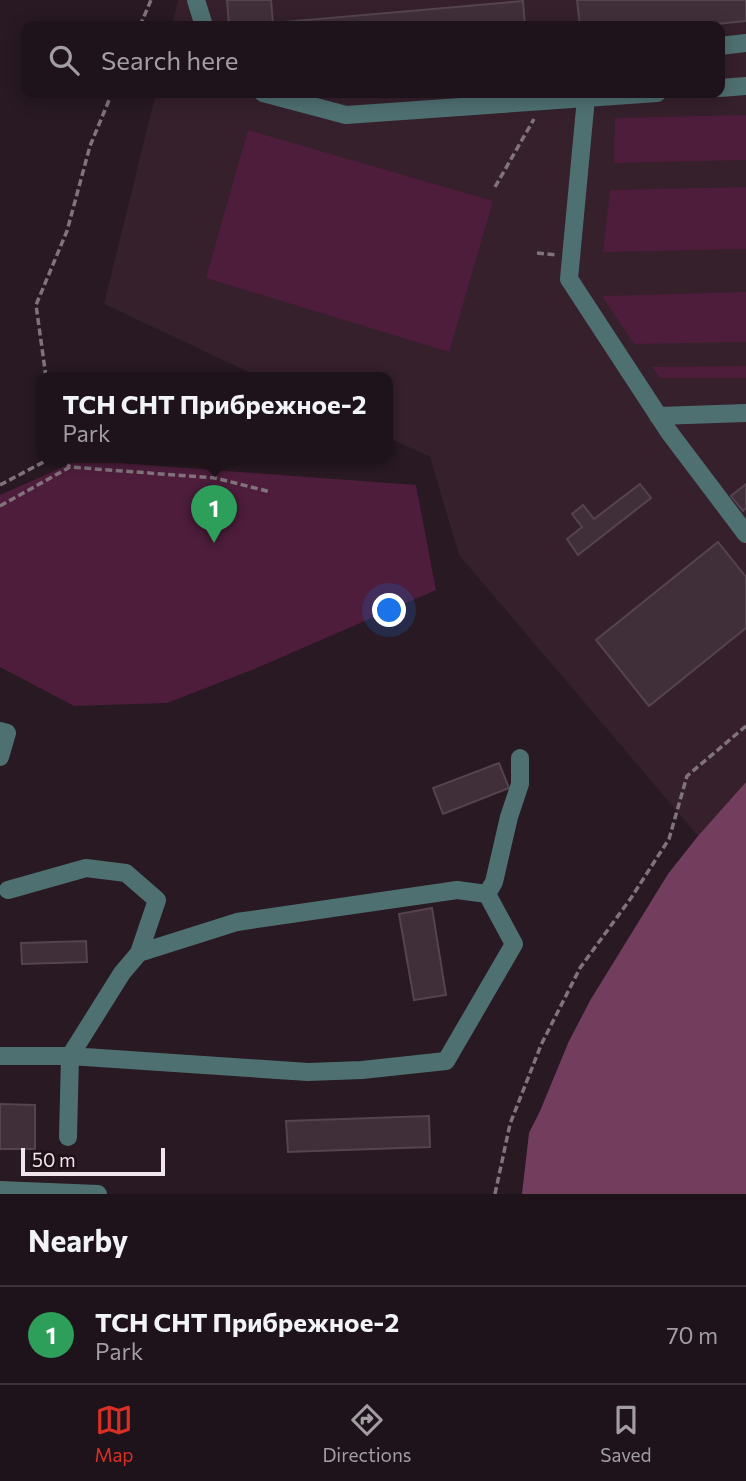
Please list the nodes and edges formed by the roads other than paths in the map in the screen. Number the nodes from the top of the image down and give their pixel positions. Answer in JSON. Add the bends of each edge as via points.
{"nodes":[{"id":1,"x":196,"y":0,"type":"edge"},
{"id":2,"x":202,"y":21,"type":"edge"},
{"id":3,"x":746,"y":43,"type":"edge"},
{"id":4,"x":725,"y":45,"type":"edge"},
{"id":5,"x":746,"y":86,"type":"edge"},
{"id":6,"x":725,"y":88,"type":"edge"},
{"id":7,"x":282,"y":98,"type":"edge"},
{"id":8,"x":586,"y":98,"type":"joint"},
{"id":9,"x":746,"y":413,"type":"edge"},
{"id":10,"x":658,"y":416,"type":"junction"},
{"id":11,"x":746,"y":534,"type":"edge"},
{"id":12,"x":0,"y":731,"type":"edge"},
{"id":13,"x":0,"y":757,"type":"edge"},
{"id":14,"x":520,"y":758,"type":"dead end"},
{"id":15,"x":8,"y":890,"type":"dead end"},
{"id":16,"x":487,"y":894,"type":"junction"},
{"id":17,"x":139,"y":953,"type":"junction"},
{"id":18,"x":0,"y":1056,"type":"edge"},
{"id":19,"x":70,"y":1056,"type":"junction"},
{"id":20,"x":68,"y":1138,"type":"dead end"},
{"id":21,"x":0,"y":1190,"type":"edge"},
{"id":22,"x":98,"y":1194,"type":"edge"}],
"edges":[{"from":1,"to":2,"type":"street"},
{"from":3,"to":4,"type":"street"},
{"from":5,"to":6,"type":"street"},
{"from":7,"to":8,"type":"street","via":[[346,115]]},
{"from":8,"to":10,"type":"street","via":[[569,279]]},
{"from":9,"to":10,"type":"street"},
{"from":10,"to":11,"type":"street"},
{"from":12,"to":13,"type":"street","via":[[7,733]]},
{"from":14,"to":16,"type":"street","via":[[520,784]]},
{"from":15,"to":17,"type":"street","via":[[86,868],[126,873],[157,900]]},
{"from":16,"to":17,"type":"street","via":[[457,890],[237,922]]},
{"from":16,"to":19,"type":"street","via":[[514,944],[446,1061],[308,1072]]},
{"from":17,"to":19,"type":"street"},
{"from":18,"to":19,"type":"street"},
{"from":19,"to":20,"type":"street"},
{"from":21,"to":22,"type":"street"}]}
